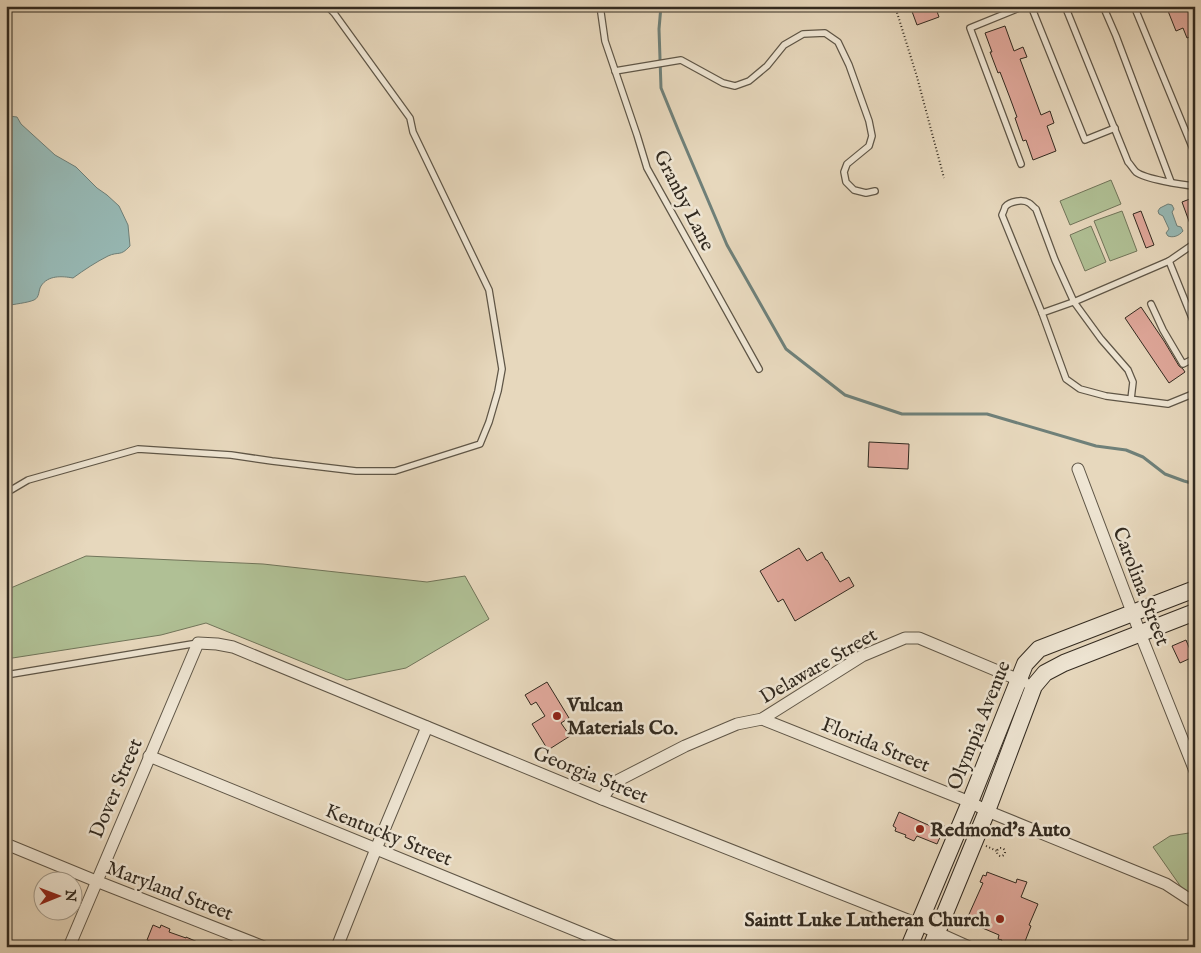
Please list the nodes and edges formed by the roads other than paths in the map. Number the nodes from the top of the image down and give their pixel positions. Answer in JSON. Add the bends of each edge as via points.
{"nodes":[{"id":1,"x":327,"y":6,"type":"edge"},
{"id":2,"x":600,"y":6,"type":"edge"},
{"id":3,"x":1024,"y":6,"type":"edge"},
{"id":4,"x":1031,"y":6,"type":"edge"},
{"id":5,"x":1065,"y":6,"type":"edge"},
{"id":6,"x":1103,"y":6,"type":"edge"},
{"id":7,"x":1134,"y":6,"type":"edge"},
{"id":8,"x":615,"y":71,"type":"junction"},
{"id":9,"x":1115,"y":128,"type":"junction"},
{"id":10,"x":1195,"y":154,"type":"edge"},
{"id":11,"x":1021,"y":164,"type":"dead end"},
{"id":12,"x":1170,"y":182,"type":"junction"},
{"id":13,"x":1195,"y":186,"type":"edge"},
{"id":14,"x":875,"y":191,"type":"dead end"},
{"id":15,"x":1194,"y":245,"type":"edge"},
{"id":16,"x":1170,"y":261,"type":"junction"},
{"id":17,"x":1074,"y":302,"type":"junction"},
{"id":18,"x":1152,"y":304,"type":"dead end"},
{"id":19,"x":1042,"y":313,"type":"junction"},
{"id":20,"x":1194,"y":323,"type":"edge"},
{"id":21,"x":1194,"y":345,"type":"edge"},
{"id":22,"x":1195,"y":357,"type":"edge"},
{"id":23,"x":759,"y":369,"type":"dead end"},
{"id":24,"x":1195,"y":393,"type":"edge"},
{"id":25,"x":1130,"y":399,"type":"junction"},
{"id":26,"x":1078,"y":469,"type":"dead end"},
{"id":27,"x":6,"y":493,"type":"edge"},
{"id":28,"x":1195,"y":589,"type":"edge"},
{"id":29,"x":1195,"y":612,"type":"edge"},
{"id":30,"x":1132,"y":613,"type":"junction"},
{"id":31,"x":1140,"y":633,"type":"junction"},
{"id":32,"x":198,"y":644,"type":"junction"},
{"id":33,"x":6,"y":674,"type":"edge"},
{"id":34,"x":1019,"y":680,"type":"junction"},
{"id":35,"x":1034,"y":686,"type":"junction"},
{"id":36,"x":762,"y":719,"type":"junction"},
{"id":37,"x":427,"y":727,"type":"junction"},
{"id":38,"x":149,"y":756,"type":"junction"},
{"id":39,"x":1195,"y":771,"type":"edge"},
{"id":40,"x":602,"y":799,"type":"junction"},
{"id":41,"x":970,"y":802,"type":"junction"},
{"id":42,"x":987,"y":812,"type":"junction"},
{"id":43,"x":6,"y":844,"type":"edge"},
{"id":44,"x":376,"y":849,"type":"junction"},
{"id":45,"x":96,"y":881,"type":"junction"},
{"id":46,"x":1195,"y":903,"type":"edge"},
{"id":47,"x":918,"y":924,"type":"junction"},
{"id":48,"x":934,"y":940,"type":"edge"},
{"id":49,"x":69,"y":947,"type":"edge"},
{"id":50,"x":264,"y":947,"type":"edge"},
{"id":51,"x":337,"y":947,"type":"edge"},
{"id":52,"x":616,"y":947,"type":"edge"},
{"id":53,"x":909,"y":947,"type":"edge"},
{"id":54,"x":969,"y":947,"type":"edge"}],
"edges":[{"from":1,"to":27,"type":"lane","via":[[410,118],[413,132],[489,290],[502,369],[498,392],[480,444],[395,471],[356,471],[231,455],[138,449],[28,480]]},
{"from":2,"to":8,"type":"lane","name":"Granby Lane","via":[[605,41]]},
{"from":3,"to":11,"type":"lane","via":[[970,28]]},
{"from":4,"to":9,"type":"lane","via":[[1085,140]]},
{"from":5,"to":9,"type":"lane"},
{"from":6,"to":12,"type":"lane"},
{"from":7,"to":10,"type":"lane"},
{"from":8,"to":14,"type":"lane","via":[[681,60],[723,83],[735,86],[748,81],[767,66],[784,45],[803,34],[825,33],[838,42],[850,66],[872,136],[869,146],[847,164],[844,172],[846,182],[854,190]]},
{"from":8,"to":23,"type":"lane","name":"Granby Lane","via":[[647,168]]},
{"from":9,"to":12,"type":"lane","via":[[1128,162],[1137,172]]},
{"from":12,"to":13,"type":"lane"},
{"from":15,"to":16,"type":"lane"},
{"from":16,"to":17,"type":"lane"},
{"from":16,"to":20,"type":"lane"},
{"from":17,"to":19,"type":"lane"},
{"from":17,"to":19,"type":"lane","via":[[1036,209],[1026,201],[1018,201],[1005,207],[1002,215]]},
{"from":17,"to":25,"type":"lane","via":[[1100,339],[1128,370],[1133,382]]},
{"from":18,"to":22,"type":"lane","via":[[1183,364]]},
{"from":19,"to":25,"type":"lane","via":[[1066,379],[1080,389]]},
{"from":20,"to":21,"type":"lane"},
{"from":21,"to":22,"type":"lane"},
{"from":24,"to":25,"type":"lane","via":[[1168,404]]},
{"from":26,"to":30,"type":"street","name":"Carolina Street"},
{"from":28,"to":30,"type":"main road","name":"Olympia Avenue"},
{"from":29,"to":31,"type":"main road","name":"Olympia Avenue"},
{"from":30,"to":31,"type":"street","name":"Carolina Street"},
{"from":30,"to":34,"type":"main road","name":"Olympia Avenue","via":[[1039,649],[1025,664]]},
{"from":31,"to":35,"type":"main road","name":"Olympia Avenue","via":[[1064,663],[1045,673]]},
{"from":31,"to":39,"type":"street","name":"Carolina Street"},
{"from":32,"to":33,"type":"lane"},
{"from":32,"to":37,"type":"street","name":"Georgia Street","via":[[233,647]]},
{"from":32,"to":38,"type":"street","name":"Dover Street"},
{"from":34,"to":35,"type":"street","name":"Delaware Street"},
{"from":34,"to":36,"type":"street","name":"Delaware Street","via":[[919,638],[905,638],[862,656]]},
{"from":34,"to":41,"type":"main road","name":"Olympia Avenue"},
{"from":35,"to":42,"type":"main road","name":"Olympia Avenue"},
{"from":36,"to":40,"type":"street","name":"Delaware Street","via":[[737,724],[685,746],[613,783]]},
{"from":36,"to":41,"type":"street","name":"Florida Street"},
{"from":37,"to":40,"type":"street","name":"Georgia Street"},
{"from":37,"to":44,"type":"street"},
{"from":38,"to":44,"type":"street","name":"Kentucky Street"},
{"from":38,"to":45,"type":"street","name":"Dover Street"},
{"from":40,"to":47,"type":"street","name":"Georgia Street"},
{"from":41,"to":42,"type":"street","name":"Florida Street"},
{"from":41,"to":47,"type":"main road","name":"Olympia Avenue"},
{"from":42,"to":46,"type":"street","name":"Florida Street","via":[[1166,884]]},
{"from":42,"to":48,"type":"main road","name":"Olympia Avenue"},
{"from":43,"to":45,"type":"street","name":"Maryland Street"},
{"from":44,"to":51,"type":"street"},
{"from":44,"to":52,"type":"street","name":"Kentucky Street"},
{"from":45,"to":49,"type":"street","name":"Dover Street"},
{"from":45,"to":50,"type":"street","name":"Maryland Street"},
{"from":47,"to":48,"type":"street","name":"Georgia Street"},
{"from":47,"to":53,"type":"main road","name":"Olympia Avenue"},
{"from":48,"to":54,"type":"street","name":"Georgia Street"}]}
